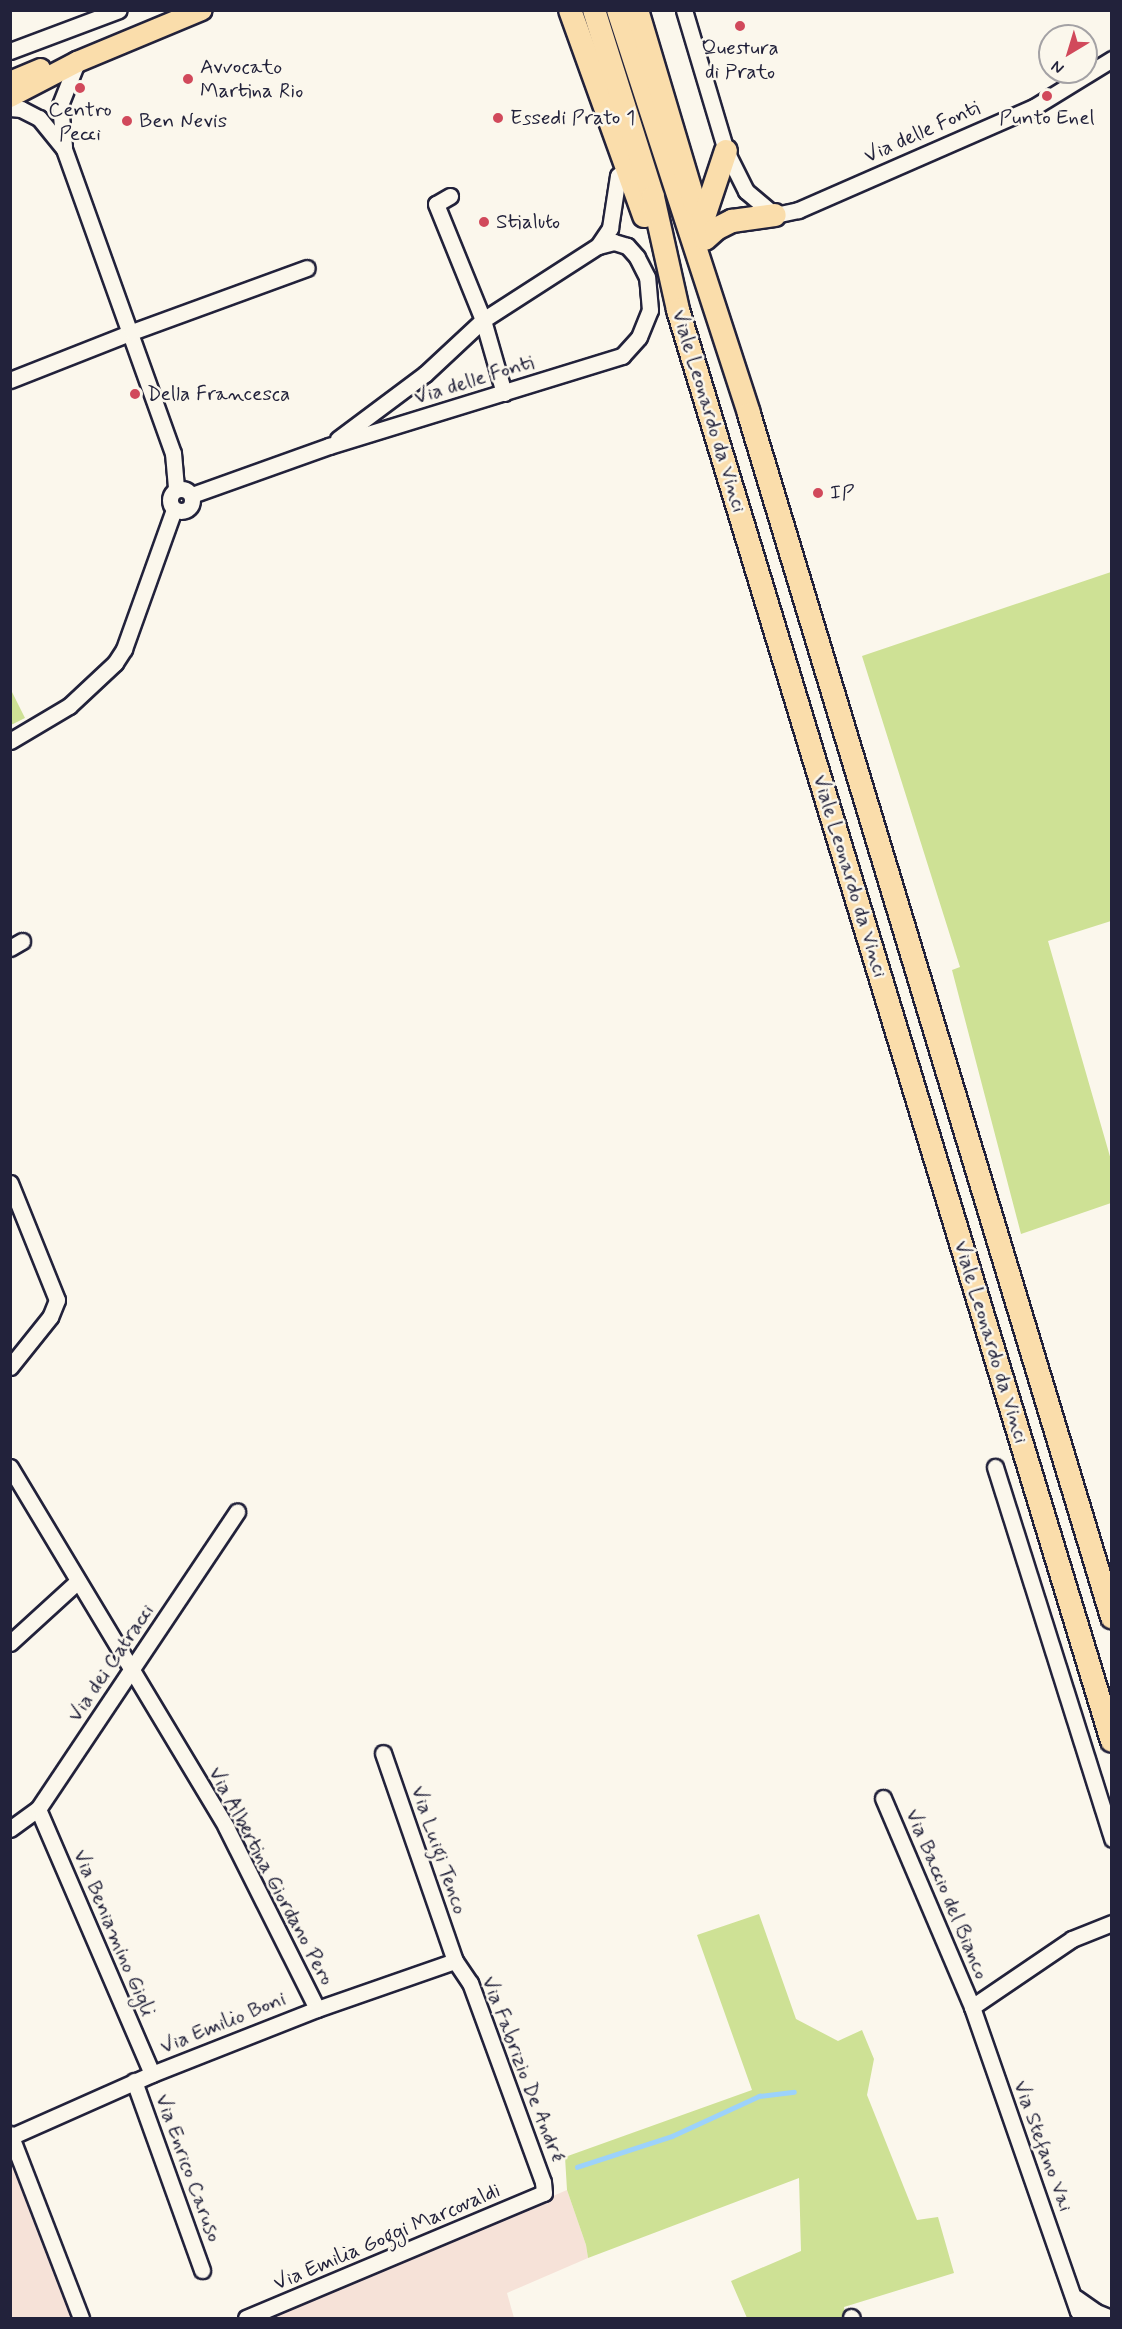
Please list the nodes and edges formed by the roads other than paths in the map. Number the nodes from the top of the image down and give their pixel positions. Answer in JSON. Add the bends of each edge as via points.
{"nodes":[{"id":1,"x":118,"y":10,"type":"edge"},
{"id":2,"x":174,"y":10,"type":"edge"},
{"id":3,"x":202,"y":10,"type":"edge"},
{"id":4,"x":570,"y":10,"type":"edge"},
{"id":5,"x":594,"y":10,"type":"edge"},
{"id":6,"x":618,"y":10,"type":"edge"},
{"id":7,"x":637,"y":10,"type":"edge"},
{"id":8,"x":684,"y":10,"type":"edge"},
{"id":9,"x":10,"y":51,"type":"edge"},
{"id":10,"x":1112,"y":59,"type":"edge"},
{"id":11,"x":77,"y":62,"type":"junction"},
{"id":12,"x":10,"y":82,"type":"edge"},
{"id":13,"x":10,"y":98,"type":"edge"},
{"id":14,"x":10,"y":108,"type":"edge"},
{"id":15,"x":64,"y":149,"type":"junction"},
{"id":16,"x":726,"y":151,"type":"junction"},
{"id":17,"x":628,"y":169,"type":"junction"},
{"id":18,"x":450,"y":196,"type":"dead end"},
{"id":19,"x":775,"y":215,"type":"junction"},
{"id":20,"x":703,"y":233,"type":"junction"},
{"id":21,"x":598,"y":246,"type":"junction"},
{"id":22,"x":703,"y":267,"type":"junction"},
{"id":23,"x":307,"y":268,"type":"dead end"},
{"id":24,"x":678,"y":310,"type":"junction"},
{"id":25,"x":483,"y":320,"type":"junction"},
{"id":26,"x":132,"y":332,"type":"junction"},
{"id":27,"x":10,"y":380,"type":"edge"},
{"id":28,"x":504,"y":393,"type":"junction"},
{"id":29,"x":329,"y":446,"type":"junction"},
{"id":30,"x":176,"y":489,"type":"junction"},
{"id":31,"x":192,"y":495,"type":"junction"},
{"id":32,"x":174,"y":509,"type":"junction"},
{"id":33,"x":10,"y":741,"type":"edge"},
{"id":34,"x":10,"y":1183,"type":"edge"},
{"id":35,"x":10,"y":1367,"type":"edge"},
{"id":36,"x":10,"y":1467,"type":"edge"},
{"id":37,"x":995,"y":1467,"type":"dead end"},
{"id":38,"x":237,"y":1512,"type":"dead end"},
{"id":39,"x":1092,"y":1552,"type":"junction"},
{"id":40,"x":78,"y":1581,"type":"junction"},
{"id":41,"x":1112,"y":1590,"type":"edge"},
{"id":42,"x":1112,"y":1617,"type":"edge"},
{"id":43,"x":10,"y":1643,"type":"edge"},
{"id":44,"x":131,"y":1672,"type":"junction"},
{"id":45,"x":1112,"y":1741,"type":"edge"},
{"id":46,"x":383,"y":1753,"type":"dead end"},
{"id":47,"x":883,"y":1798,"type":"dead end"},
{"id":48,"x":38,"y":1809,"type":"junction"},
{"id":49,"x":10,"y":1829,"type":"edge"},
{"id":50,"x":1112,"y":1839,"type":"edge"},
{"id":51,"x":1112,"y":1923,"type":"edge"},
{"id":52,"x":456,"y":1961,"type":"junction"},
{"id":53,"x":972,"y":2007,"type":"junction"},
{"id":54,"x":316,"y":2009,"type":"junction"},
{"id":55,"x":152,"y":2074,"type":"junction"},
{"id":56,"x":134,"y":2081,"type":"junction"},
{"id":57,"x":11,"y":2136,"type":"edge"},
{"id":58,"x":544,"y":2193,"type":"joint"},
{"id":59,"x":202,"y":2270,"type":"dead end"},
{"id":60,"x":1079,"y":2312,"type":"edge"},
{"id":61,"x":1111,"y":2318,"type":"edge"},
{"id":62,"x":81,"y":2319,"type":"edge"},
{"id":63,"x":246,"y":2319,"type":"edge"}],
"edges":[{"from":1,"to":9,"type":"street"},
{"from":2,"to":12,"type":"main road","via":[[86,44]]},
{"from":3,"to":11,"type":"main road"},
{"from":4,"to":17,"type":"highway"},
{"from":5,"to":24,"type":"highway","name":"Viale Leonardo da Vinci","via":[[653,197]]},
{"from":6,"to":22,"type":"highway","name":"Viale Leonardo da Vinci"},
{"from":7,"to":20,"type":"highway"},
{"from":8,"to":16,"type":"street"},
{"from":10,"to":19,"type":"street","name":"Via delle Fonti","via":[[1034,107],[798,210]]},
{"from":11,"to":13,"type":"main road"},
{"from":11,"to":15,"type":"street","via":[[60,105]]},
{"from":14,"to":15,"type":"street","via":[[39,118]]},
{"from":15,"to":26,"type":"street"},
{"from":16,"to":19,"type":"street","via":[[746,191]]},
{"from":16,"to":20,"type":"highway"},
{"from":17,"to":21,"type":"street","via":[[618,176],[609,228]]},
{"from":17,"to":24,"type":"highway"},
{"from":18,"to":25,"type":"street","via":[[435,204]]},
{"from":19,"to":20,"type":"highway","via":[[732,221]]},
{"from":20,"to":22,"type":"highway"},
{"from":21,"to":25,"type":"street"},
{"from":21,"to":28,"type":"street","name":"Via delle Fonti","via":[[614,242],[627,246],[647,278],[650,310],[639,337],[622,356]]},
{"from":22,"to":39,"type":"highway","name":"Viale Leonardo da Vinci"},
{"from":23,"to":26,"type":"street"},
{"from":24,"to":45,"type":"highway","name":"Viale Leonardo da Vinci"},
{"from":25,"to":28,"type":"street"},
{"from":25,"to":29,"type":"street","via":[[425,374]]},
{"from":26,"to":27,"type":"street"},
{"from":26,"to":30,"type":"street","via":[[173,453]]},
{"from":28,"to":29,"type":"street","name":"Via delle Fonti"},
{"from":29,"to":31,"type":"street","name":"Via delle Fonti"},
{"from":30,"to":31,"type":"street","via":[[185,489]]},
{"from":30,"to":32,"type":"street","via":[[170,500]]},
{"from":31,"to":32,"type":"street","name":"Via delle Fonti","via":[[189,508]]},
{"from":32,"to":33,"type":"street","via":[[124,649],[115,663],[69,706]]},
{"from":34,"to":35,"type":"street","via":[[57,1300],[51,1317]]},
{"from":36,"to":40,"type":"street","name":"Via Albertina Giordano Pero"},
{"from":37,"to":50,"type":"street"},
{"from":38,"to":44,"type":"street","name":"Via dei Catracci"},
{"from":39,"to":41,"type":"highway"},
{"from":39,"to":42,"type":"highway","name":"Viale Leonardo da Vinci"},
{"from":40,"to":43,"type":"street"},
{"from":40,"to":44,"type":"street","name":"Via Albertina Giordano Pero"},
{"from":44,"to":48,"type":"street","name":"Via dei Catracci"},
{"from":44,"to":54,"type":"street","name":"Via Albertina Giordano Pero","via":[[226,1827]]},
{"from":46,"to":52,"type":"street","name":"Via Luigi Tenco"},
{"from":47,"to":53,"type":"street","name":"Via Baccio del Bianco"},
{"from":48,"to":49,"type":"street","name":"Via dei Catracci"},
{"from":48,"to":55,"type":"street","name":"Via Beniamino Gigli"},
{"from":51,"to":53,"type":"street","via":[[1072,1939]]},
{"from":52,"to":54,"type":"street","name":"Via Emilio Boni"},
{"from":52,"to":58,"type":"street","name":"Via Fabrizio De André","via":[[470,1983]]},
{"from":53,"to":60,"type":"street","name":"Via Stefano Vai"},
{"from":54,"to":55,"type":"street","name":"Via Emilio Boni"},
{"from":55,"to":56,"type":"street","name":"Via Emilio Boni"},
{"from":56,"to":57,"type":"street","name":"Via Emilio Boni"},
{"from":56,"to":59,"type":"street","name":"Via Enrico Caruso"},
{"from":57,"to":62,"type":"street"},
{"from":58,"to":63,"type":"street","name":"Via Emilia Goggi Marcovaldi"},
{"from":60,"to":61,"type":"street","name":"Via Stefano Vai","via":[[1096,2312]]}]}
